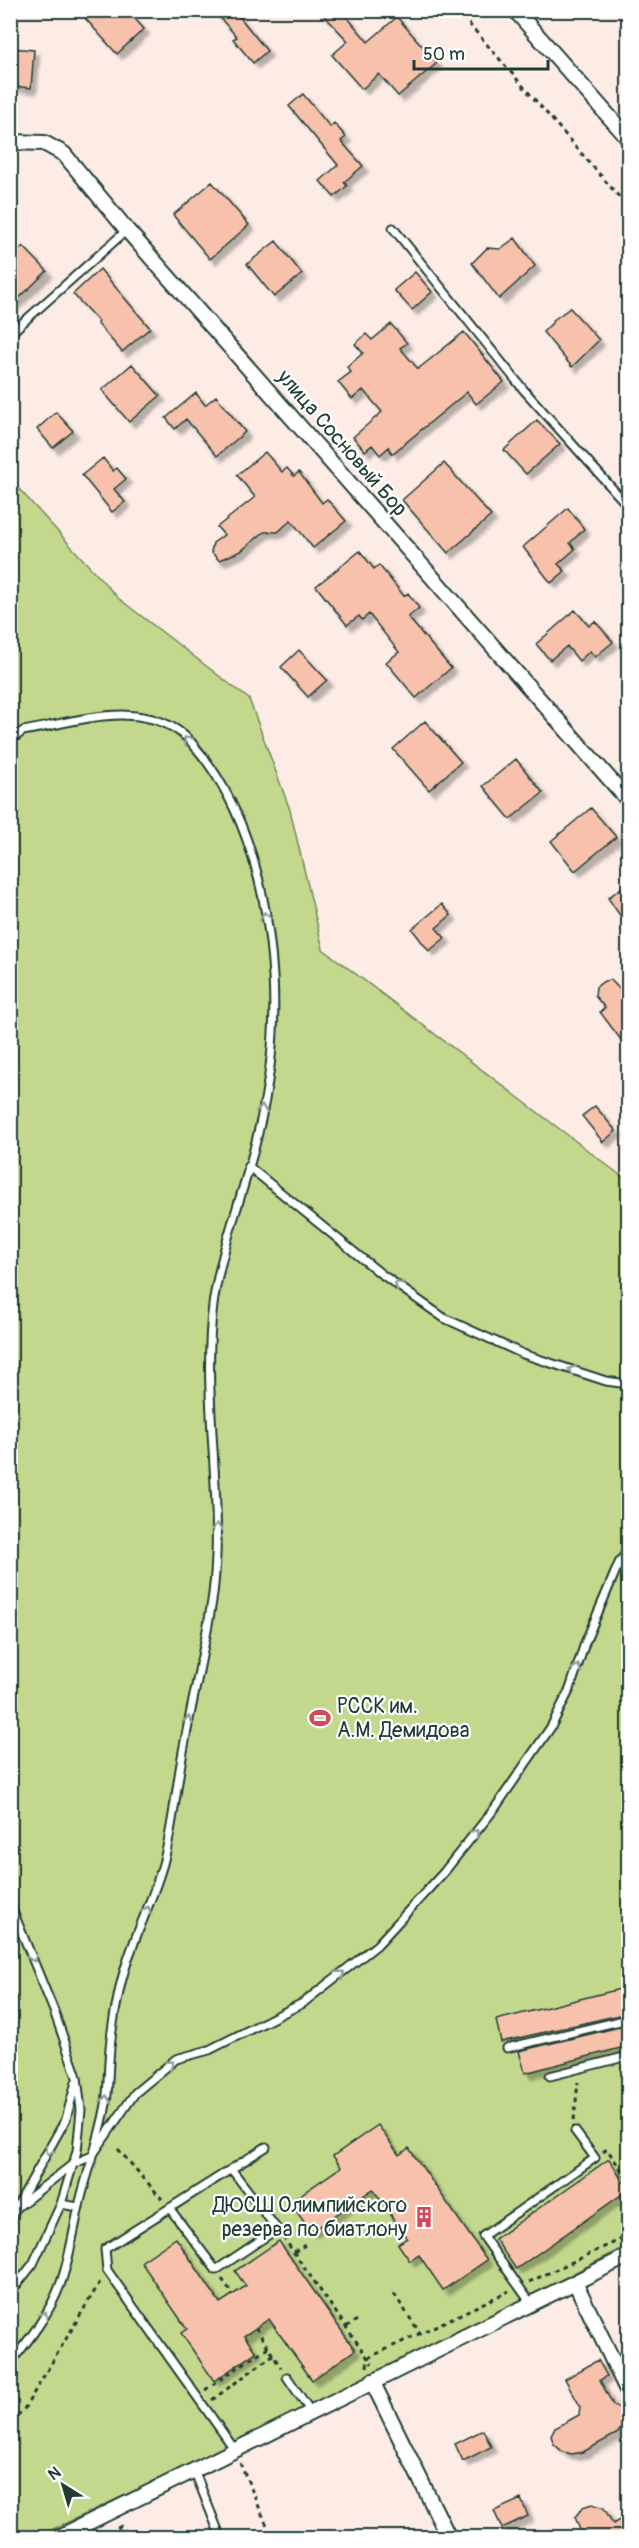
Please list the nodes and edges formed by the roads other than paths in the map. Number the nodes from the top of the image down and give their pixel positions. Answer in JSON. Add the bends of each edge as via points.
{"nodes":[{"id":1,"x":515,"y":10,"type":"edge"},
{"id":2,"x":628,"y":138,"type":"edge"},
{"id":3,"x":10,"y":142,"type":"edge"},
{"id":4,"x":393,"y":228,"type":"dead end"},
{"id":5,"x":127,"y":230,"type":"junction"},
{"id":6,"x":10,"y":334,"type":"edge"},
{"id":7,"x":628,"y":506,"type":"edge"},
{"id":8,"x":10,"y":741,"type":"edge"},
{"id":9,"x":628,"y":800,"type":"edge"},
{"id":10,"x":248,"y":1166,"type":"junction"},
{"id":11,"x":628,"y":1384,"type":"edge"},
{"id":12,"x":628,"y":1550,"type":"edge"},
{"id":13,"x":10,"y":1904,"type":"edge"},
{"id":14,"x":628,"y":2019,"type":"edge"},
{"id":15,"x":507,"y":2048,"type":"dead end"},
{"id":16,"x":628,"y":2056,"type":"edge"},
{"id":17,"x":550,"y":2076,"type":"dead end"},
{"id":18,"x":77,"y":2077,"type":"junction"},
{"id":19,"x":575,"y":2131,"type":"road end"},
{"id":20,"x":266,"y":2147,"type":"dead end"},
{"id":21,"x":92,"y":2156,"type":"junction"},
{"id":22,"x":73,"y":2164,"type":"junction"},
{"id":23,"x":231,"y":2170,"type":"junction"},
{"id":24,"x":61,"y":2204,"type":"junction"},
{"id":25,"x":20,"y":2205,"type":"junction"},
{"id":26,"x":78,"y":2207,"type":"junction"},
{"id":27,"x":170,"y":2209,"type":"junction"},
{"id":28,"x":10,"y":2219,"type":"edge"},
{"id":29,"x":628,"y":2256,"type":"edge"},
{"id":30,"x":575,"y":2282,"type":"junction"},
{"id":31,"x":10,"y":2293,"type":"edge"},
{"id":32,"x":532,"y":2305,"type":"junction"},
{"id":33,"x":10,"y":2363,"type":"edge"},
{"id":34,"x":286,"y":2377,"type":"road end"},
{"id":35,"x":377,"y":2379,"type":"junction"},
{"id":36,"x":628,"y":2392,"type":"edge"},
{"id":37,"x":311,"y":2412,"type":"junction"},
{"id":38,"x":235,"y":2450,"type":"junction"},
{"id":39,"x":194,"y":2470,"type":"junction"},
{"id":40,"x":57,"y":2538,"type":"edge"},
{"id":41,"x":221,"y":2538,"type":"edge"},
{"id":42,"x":449,"y":2538,"type":"edge"}],
"edges":[{"from":1,"to":2,"type":"street"},
{"from":3,"to":5,"type":"street","name":"улица Сосновый Бор","via":[[44,143],[64,154]]},
{"from":4,"to":7,"type":"lane","via":[[523,389]]},
{"from":5,"to":6,"type":"lane"},
{"from":5,"to":9,"type":"street","name":"улица Сосновый Бор"},
{"from":10,"to":8,"type":"lane","one_way":true,"via":[[259,1133],[268,1069],[274,1019],[273,974],[267,921],[255,869],[228,796],[190,740],[168,723],[149,717],[118,714],[23,731]]},
{"from":11,"to":10,"type":"lane","one_way":true,"via":[[606,1381],[523,1354],[444,1318],[380,1273]]},
{"from":21,"to":10,"type":"lane","one_way":true,"via":[[105,2107],[110,2041],[122,1980],[166,1851],[213,1593],[217,1516],[209,1412],[212,1312],[229,1229]]},
{"from":21,"to":12,"type":"lane","one_way":true,"via":[[135,2093],[176,2059],[209,2049],[303,2003],[377,1945],[444,1872],[495,1808],[551,1727],[619,1563]]},
{"from":13,"to":18,"type":"lane","one_way":true},
{"from":14,"to":15,"type":"lane"},
{"from":16,"to":17,"type":"lane"},
{"from":18,"to":22,"type":"lane","via":[[81,2110],[78,2151]]},
{"from":18,"to":25,"type":"lane","one_way":true,"via":[[66,2119]]},
{"from":19,"to":32,"type":"lane","via":[[595,2158],[483,2236]]},
{"from":20,"to":23,"type":"lane"},
{"from":21,"to":22,"type":"lane"},
{"from":21,"to":26,"type":"lane"},
{"from":22,"to":24,"type":"lane"},
{"from":22,"to":25,"type":"lane"},
{"from":23,"to":27,"type":"lane"},
{"from":23,"to":27,"type":"lane","via":[[277,2229],[216,2270]]},
{"from":24,"to":26,"type":"lane"},
{"from":24,"to":31,"type":"lane","via":[[33,2265]]},
{"from":25,"to":28,"type":"lane"},
{"from":33,"to":26,"type":"lane","one_way":true,"via":[[40,2322],[60,2284]]},
{"from":27,"to":38,"type":"lane","via":[[105,2249],[107,2270]]},
{"from":29,"to":30,"type":"street"},
{"from":30,"to":32,"type":"street"},
{"from":30,"to":36,"type":"street"},
{"from":32,"to":35,"type":"street"},
{"from":34,"to":37,"type":"lane"},
{"from":35,"to":37,"type":"street"},
{"from":35,"to":42,"type":"street"},
{"from":37,"to":38,"type":"street"},
{"from":38,"to":39,"type":"street"},
{"from":39,"to":40,"type":"street"},
{"from":39,"to":41,"type":"lane"}]}
